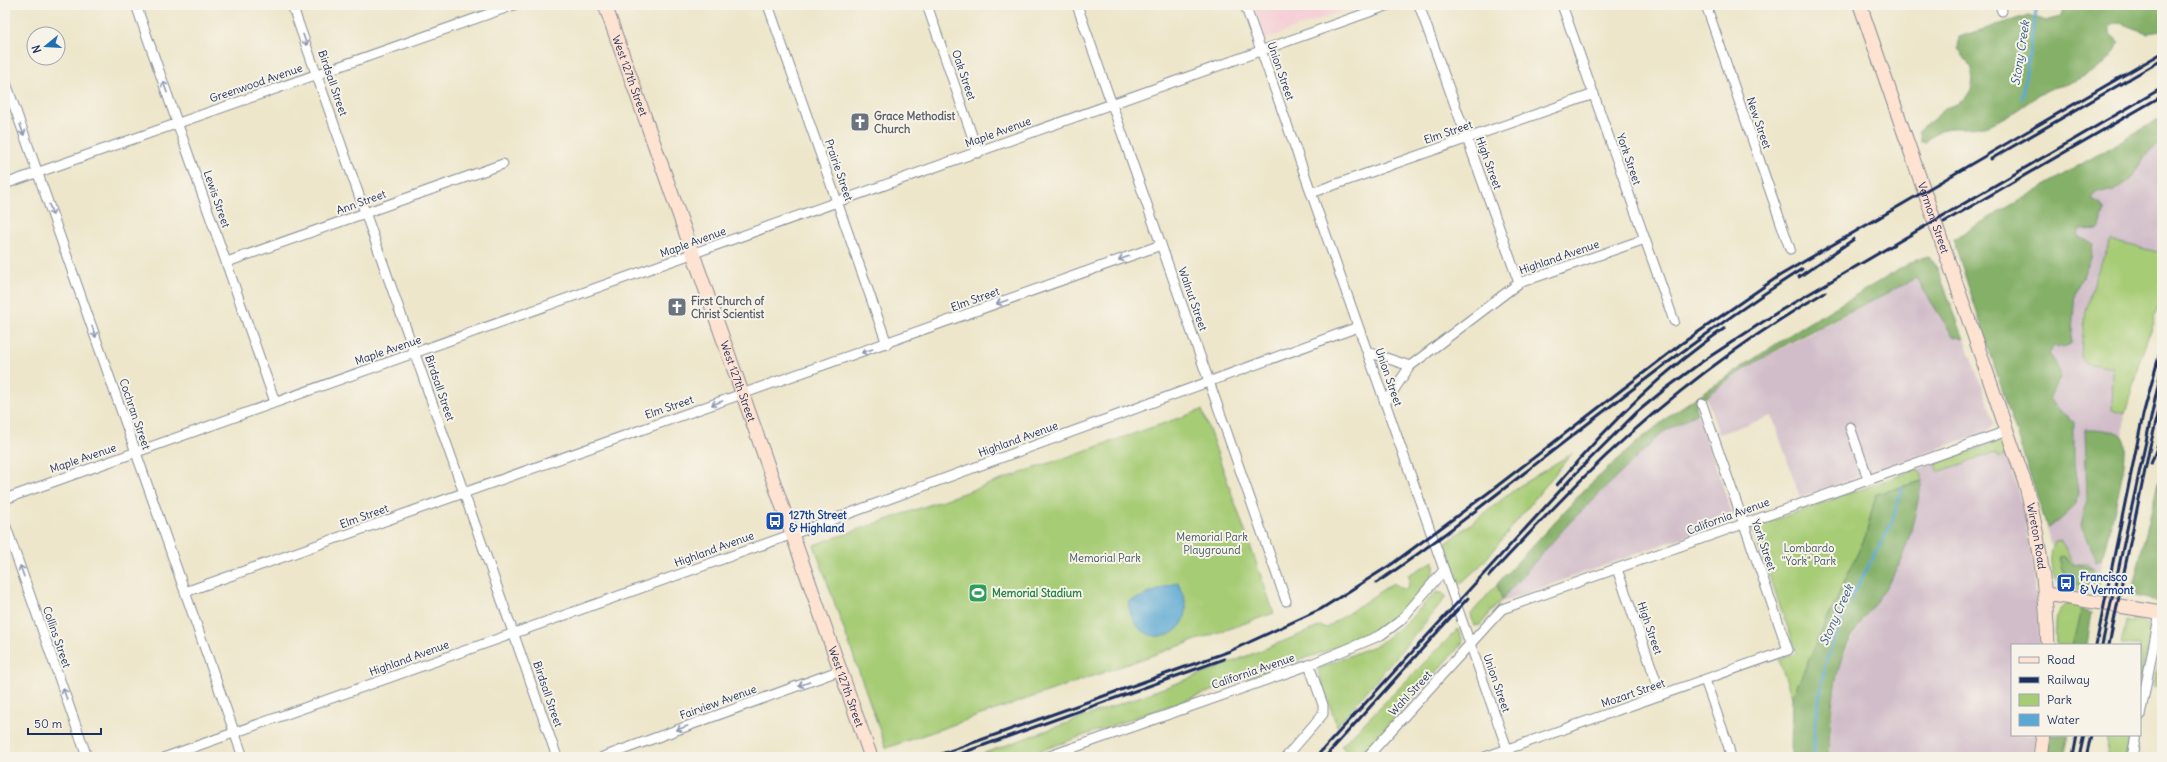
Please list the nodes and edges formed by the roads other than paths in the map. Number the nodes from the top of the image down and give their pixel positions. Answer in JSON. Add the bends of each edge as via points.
{"nodes":[{"id":1,"x":136,"y":5,"type":"edge"},
{"id":2,"x":292,"y":5,"type":"edge"},
{"id":3,"x":514,"y":5,"type":"edge"},
{"id":4,"x":605,"y":5,"type":"edge"},
{"id":5,"x":768,"y":5,"type":"edge"},
{"id":6,"x":927,"y":5,"type":"edge"},
{"id":7,"x":1077,"y":5,"type":"edge"},
{"id":8,"x":1245,"y":5,"type":"edge"},
{"id":9,"x":1389,"y":5,"type":"edge"},
{"id":10,"x":1419,"y":5,"type":"edge"},
{"id":11,"x":1562,"y":5,"type":"edge"},
{"id":12,"x":1706,"y":5,"type":"edge"},
{"id":13,"x":1860,"y":5,"type":"edge"},
{"id":14,"x":1261,"y":51,"type":"junction"},
{"id":15,"x":317,"y":74,"type":"junction"},
{"id":16,"x":5,"y":80,"type":"edge"},
{"id":17,"x":1594,"y":94,"type":"junction"},
{"id":18,"x":1112,"y":104,"type":"junction"},
{"id":19,"x":178,"y":124,"type":"junction"},
{"id":20,"x":1467,"y":138,"type":"junction"},
{"id":21,"x":978,"y":153,"type":"junction"},
{"id":22,"x":503,"y":164,"type":"dead end"},
{"id":23,"x":38,"y":173,"type":"junction"},
{"id":24,"x":5,"y":184,"type":"edge"},
{"id":25,"x":1311,"y":193,"type":"junction"},
{"id":26,"x":837,"y":203,"type":"junction"},
{"id":27,"x":366,"y":213,"type":"junction"},
{"id":28,"x":1645,"y":239,"type":"junction"},
{"id":29,"x":1161,"y":245,"type":"junction"},
{"id":30,"x":1790,"y":249,"type":"dead end"},
{"id":31,"x":694,"y":254,"type":"junction"},
{"id":32,"x":227,"y":262,"type":"junction"},
{"id":33,"x":1519,"y":283,"type":"junction"},
{"id":34,"x":1674,"y":322,"type":"dead end"},
{"id":35,"x":1358,"y":327,"type":"junction"},
{"id":36,"x":887,"y":344,"type":"junction"},
{"id":37,"x":1368,"y":352,"type":"junction"},
{"id":38,"x":415,"y":353,"type":"junction"},
{"id":39,"x":1410,"y":366,"type":"junction"},
{"id":40,"x":1210,"y":382,"type":"junction"},
{"id":41,"x":744,"y":394,"type":"junction"},
{"id":42,"x":275,"y":402,"type":"junction"},
{"id":43,"x":1385,"y":403,"type":"junction"},
{"id":44,"x":1702,"y":404,"type":"dead end"},
{"id":45,"x":1850,"y":427,"type":"dead end"},
{"id":46,"x":2008,"y":431,"type":"junction"},
{"id":47,"x":136,"y":452,"type":"junction"},
{"id":48,"x":1868,"y":480,"type":"junction"},
{"id":49,"x":464,"y":492,"type":"junction"},
{"id":50,"x":5,"y":499,"type":"edge"},
{"id":51,"x":1743,"y":523,"type":"junction"},
{"id":52,"x":5,"y":524,"type":"edge"},
{"id":53,"x":793,"y":534,"type":"junction"},
{"id":54,"x":1616,"y":569,"type":"junction"},
{"id":55,"x":1444,"y":570,"type":"junction"},
{"id":56,"x":185,"y":592,"type":"junction"},
{"id":57,"x":2046,"y":594,"type":"junction"},
{"id":58,"x":1286,"y":601,"type":"dead end"},
{"id":59,"x":2161,"y":613,"type":"edge"},
{"id":60,"x":514,"y":633,"type":"junction"},
{"id":61,"x":2048,"y":644,"type":"edge"},
{"id":62,"x":1471,"y":645,"type":"junction"},
{"id":63,"x":1788,"y":650,"type":"joint"},
{"id":64,"x":1309,"y":665,"type":"junction"},
{"id":65,"x":841,"y":670,"type":"junction"},
{"id":66,"x":1705,"y":680,"type":"junction"},
{"id":67,"x":1661,"y":695,"type":"junction"},
{"id":68,"x":2141,"y":711,"type":"edge"},
{"id":69,"x":234,"y":733,"type":"junction"},
{"id":70,"x":2043,"y":736,"type":"edge"},
{"id":71,"x":2136,"y":736,"type":"edge"},
{"id":72,"x":1509,"y":753,"type":"edge"},
{"id":73,"x":87,"y":757,"type":"edge"},
{"id":74,"x":166,"y":757,"type":"edge"},
{"id":75,"x":243,"y":757,"type":"edge"},
{"id":76,"x":557,"y":757,"type":"edge"},
{"id":77,"x":603,"y":757,"type":"edge"},
{"id":78,"x":871,"y":757,"type":"edge"},
{"id":79,"x":1046,"y":757,"type":"edge"},
{"id":80,"x":1286,"y":757,"type":"edge"},
{"id":81,"x":1367,"y":757,"type":"edge"},
{"id":82,"x":1485,"y":757,"type":"edge"},
{"id":83,"x":1731,"y":757,"type":"edge"},
{"id":84,"x":2040,"y":757,"type":"edge"},
{"id":85,"x":2132,"y":757,"type":"edge"}],
"edges":[{"from":19,"to":1,"type":"street","name":"Lewis Street","one_way":true},
{"from":2,"to":15,"type":"street","name":"Birdsall Street","one_way":true},
{"from":3,"to":15,"type":"street","name":"Greenwood Avenue"},
{"from":4,"to":31,"type":"street","name":"West 127th Street"},
{"from":5,"to":26,"type":"street","name":"Prairie Street"},
{"from":6,"to":21,"type":"street","name":"Oak Street"},
{"from":7,"to":18,"type":"street","name":"Walnut Street"},
{"from":8,"to":14,"type":"street","name":"Union Street"},
{"from":9,"to":14,"type":"street","name":"Maple Avenue"},
{"from":10,"to":20,"type":"street","name":"High Street"},
{"from":11,"to":17,"type":"street","name":"York Street"},
{"from":12,"to":30,"type":"street","name":"New Street"},
{"from":13,"to":46,"type":"street","name":"Vermont Street"},
{"from":14,"to":18,"type":"street","name":"Maple Avenue"},
{"from":14,"to":25,"type":"street","name":"Union Street"},
{"from":15,"to":19,"type":"street","name":"Greenwood Avenue"},
{"from":15,"to":27,"type":"street","name":"Birdsall Street"},
{"from":16,"to":23,"type":"street","name":"Cochran Street","one_way":true},
{"from":17,"to":20,"type":"street","name":"Elm Street"},
{"from":17,"to":28,"type":"street","name":"York Street"},
{"from":18,"to":21,"type":"street","name":"Maple Avenue"},
{"from":18,"to":29,"type":"street","name":"Walnut Street"},
{"from":19,"to":23,"type":"street","name":"Greenwood Avenue"},
{"from":19,"to":32,"type":"street","name":"Lewis Street"},
{"from":20,"to":25,"type":"street","name":"Elm Street"},
{"from":20,"to":33,"type":"street","name":"High Street"},
{"from":21,"to":26,"type":"street","name":"Maple Avenue"},
{"from":22,"to":27,"type":"street","name":"Ann Street"},
{"from":23,"to":24,"type":"street","name":"Greenwood Avenue"},
{"from":23,"to":47,"type":"street","name":"Cochran Street","one_way":true},
{"from":25,"to":35,"type":"street","name":"Union Street"},
{"from":26,"to":31,"type":"street","name":"Maple Avenue"},
{"from":26,"to":36,"type":"street","name":"Prairie Street"},
{"from":27,"to":32,"type":"street","name":"Ann Street"},
{"from":27,"to":38,"type":"street","name":"Birdsall Street"},
{"from":28,"to":33,"type":"street","name":"Highland Avenue"},
{"from":28,"to":34,"type":"street","name":"York Street"},
{"from":29,"to":36,"type":"street","name":"Elm Street","one_way":true},
{"from":29,"to":40,"type":"street","name":"Walnut Street"},
{"from":31,"to":38,"type":"street","name":"Maple Avenue"},
{"from":31,"to":41,"type":"street","name":"West 127th Street"},
{"from":32,"to":42,"type":"street","name":"Lewis Street"},
{"from":33,"to":39,"type":"street","name":"Highland Avenue"},
{"from":35,"to":37,"type":"street","name":"Union Street"},
{"from":35,"to":40,"type":"street","name":"Highland Avenue"},
{"from":36,"to":41,"type":"street","name":"Elm Street","one_way":true},
{"from":37,"to":39,"type":"street"},
{"from":37,"to":43,"type":"street","name":"Union Street"},
{"from":38,"to":42,"type":"street","name":"Maple Avenue"},
{"from":38,"to":49,"type":"street","name":"Birdsall Street"},
{"from":39,"to":43,"type":"street","name":"Highland Avenue"},
{"from":40,"to":53,"type":"street","name":"Highland Avenue"},
{"from":40,"to":58,"type":"street","name":"Walnut Street"},
{"from":41,"to":49,"type":"street","name":"Elm Street","one_way":true},
{"from":41,"to":53,"type":"street","name":"West 127th Street"},
{"from":42,"to":47,"type":"street","name":"Maple Avenue"},
{"from":43,"to":55,"type":"street","name":"Union Street"},
{"from":44,"to":51,"type":"street","name":"York Street"},
{"from":45,"to":48,"type":"street"},
{"from":46,"to":48,"type":"street","name":"California Avenue"},
{"from":46,"to":57,"type":"street","name":"Wireton Road","via":[[2032,510]]},
{"from":47,"to":50,"type":"street","name":"Maple Avenue"},
{"from":47,"to":56,"type":"street","name":"Cochran Street"},
{"from":48,"to":51,"type":"street","name":"California Avenue"},
{"from":49,"to":56,"type":"street","name":"Elm Street"},
{"from":49,"to":60,"type":"street","name":"Birdsall Street"},
{"from":51,"to":54,"type":"street","name":"California Avenue"},
{"from":51,"to":63,"type":"street","name":"York Street"},
{"from":73,"to":52,"type":"street","name":"Collins Street","one_way":true},
{"from":53,"to":60,"type":"street","name":"Highland Avenue"},
{"from":53,"to":65,"type":"street","name":"West 127th Street"},
{"from":54,"to":62,"type":"street","name":"California Avenue","via":[[1502,609]]},
{"from":54,"to":67,"type":"street","name":"High Street"},
{"from":55,"to":62,"type":"street","name":"Union Street"},
{"from":55,"to":64,"type":"street","name":"California Avenue","via":[[1400,621],[1381,635]]},
{"from":56,"to":69,"type":"street","name":"Cochran Street"},
{"from":57,"to":59,"type":"street"},
{"from":57,"to":61,"type":"street","name":"Wireton Road"},
{"from":59,"to":68,"type":"street"},
{"from":60,"to":69,"type":"street","name":"Highland Avenue"},
{"from":60,"to":76,"type":"street","name":"Birdsall Street"},
{"from":62,"to":72,"type":"street","name":"Union Street"},
{"from":62,"to":81,"type":"street","name":"Wahl Street"},
{"from":63,"to":66,"type":"street","name":"Mozart Street"},
{"from":64,"to":79,"type":"street","name":"California Avenue"},
{"from":64,"to":80,"type":"street","via":[[1323,705],[1323,714]]},
{"from":65,"to":77,"type":"street","name":"Fairview Avenue","one_way":true},
{"from":65,"to":78,"type":"street","name":"West 127th Street"},
{"from":66,"to":67,"type":"street","name":"Mozart Street"},
{"from":66,"to":83,"type":"street"},
{"from":67,"to":72,"type":"street","name":"Mozart Street"},
{"from":69,"to":74,"type":"street","name":"Highland Avenue"},
{"from":69,"to":75,"type":"street","name":"Cochran Street"},
{"from":70,"to":84,"type":"street"},
{"from":71,"to":85,"type":"street"},
{"from":72,"to":82,"type":"street","name":"Mozart Street"}]}
